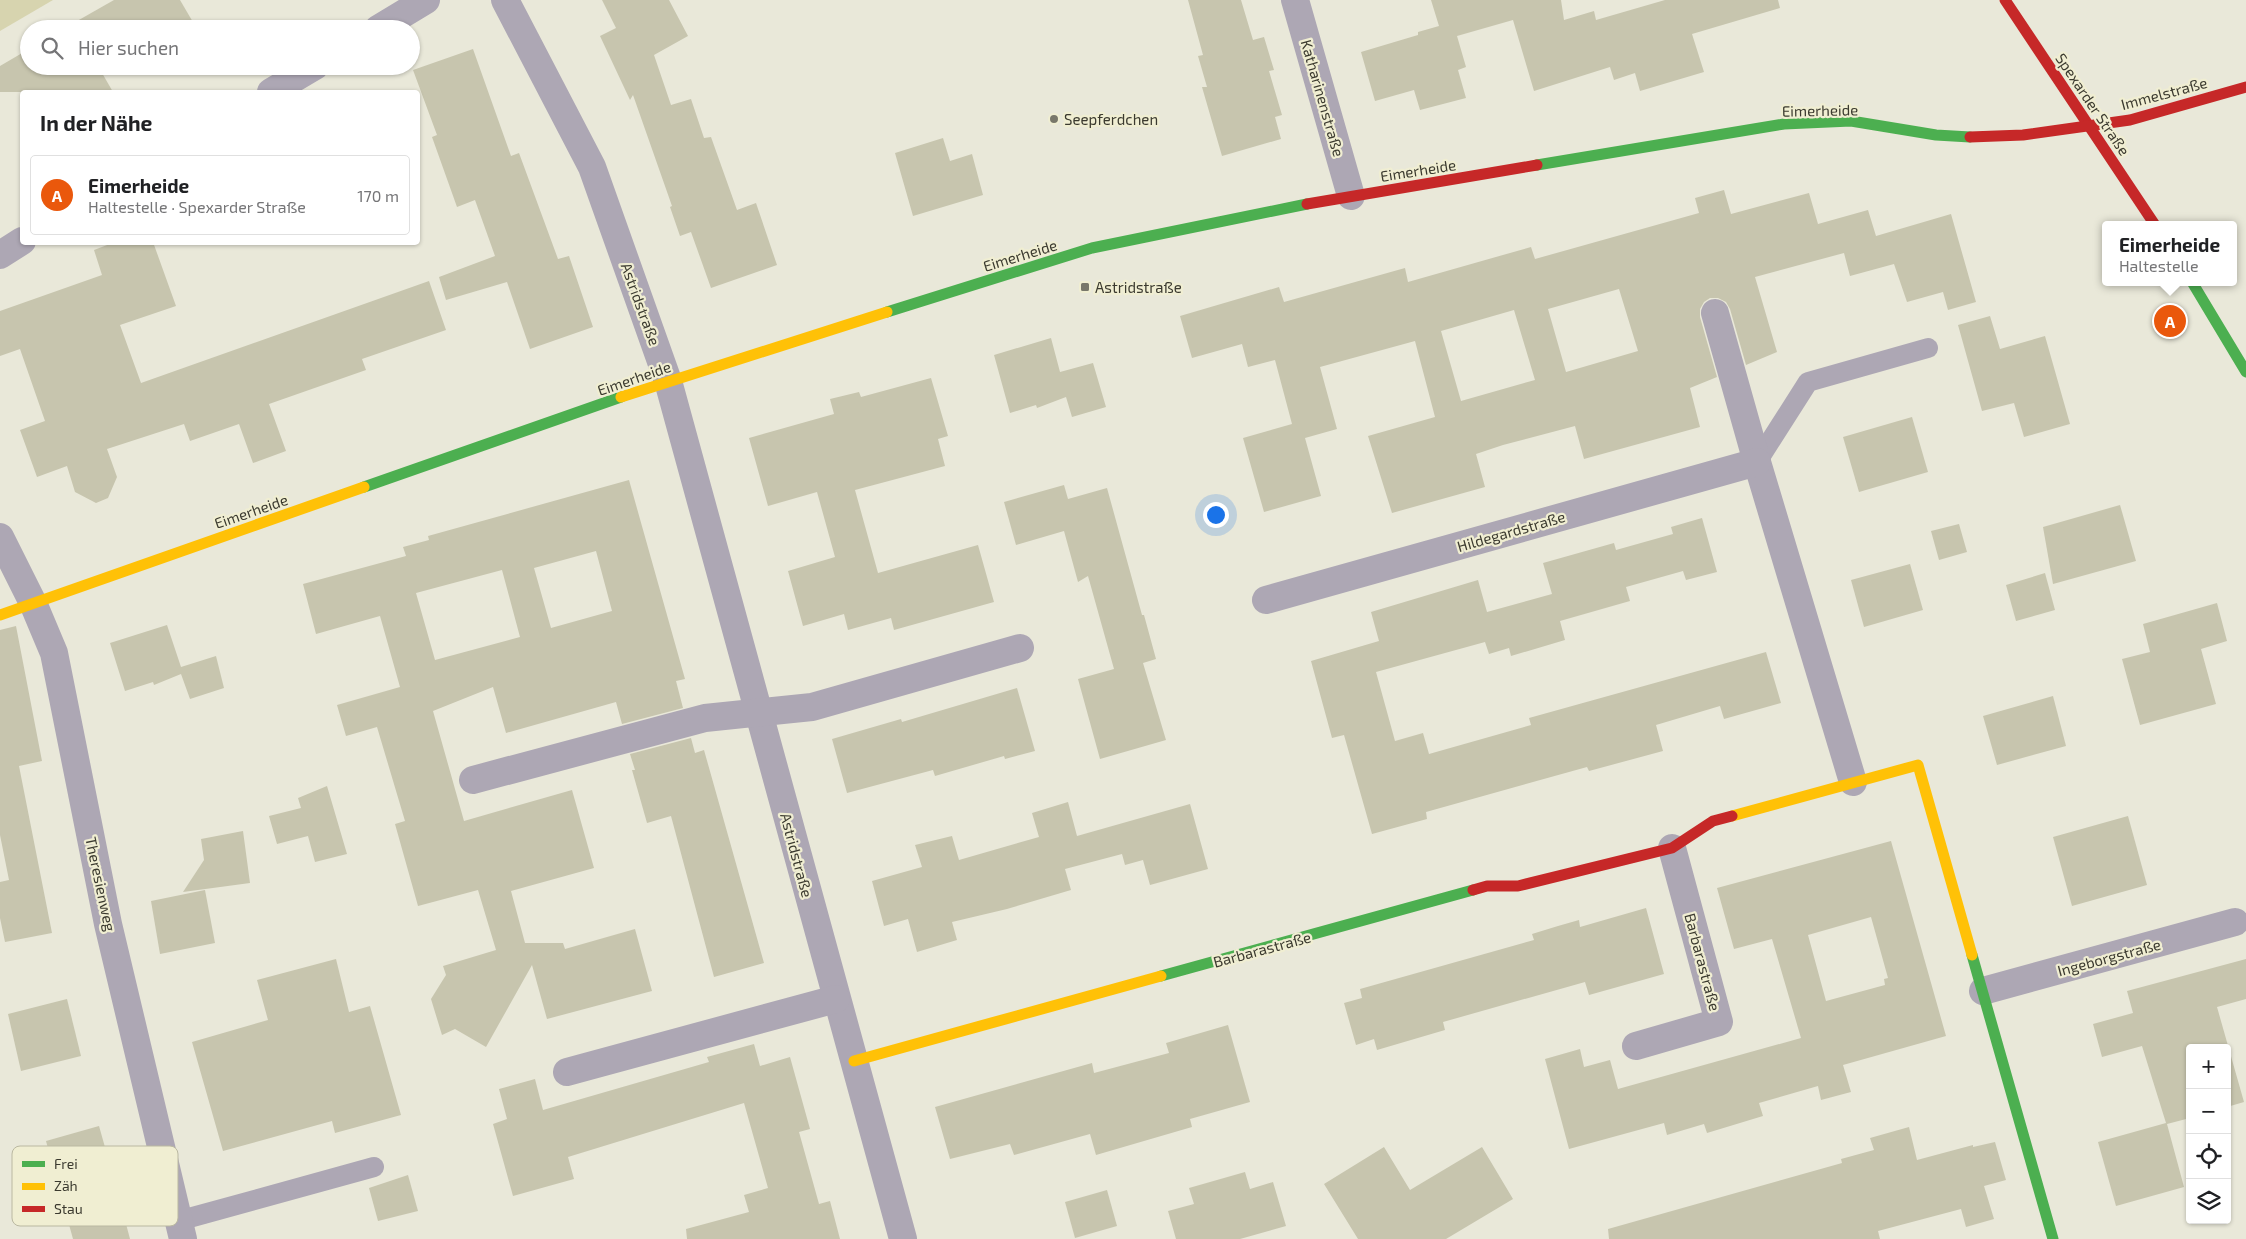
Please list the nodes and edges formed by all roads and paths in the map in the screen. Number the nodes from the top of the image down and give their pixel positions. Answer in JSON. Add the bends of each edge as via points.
{"nodes":[{"id":1,"x":426,"y":0,"type":"edge"},
{"id":2,"x":505,"y":0,"type":"edge"},
{"id":3,"x":1295,"y":0,"type":"edge"},
{"id":4,"x":2005,"y":0,"type":"edge"},
{"id":5,"x":393,"y":20,"type":"edge"},
{"id":6,"x":300,"y":75,"type":"edge"},
{"id":7,"x":2246,"y":87,"type":"edge"},
{"id":8,"x":274,"y":90,"type":"edge"},
{"id":9,"x":2089,"y":125,"type":"junction"},
{"id":10,"x":1351,"y":196,"type":"junction"},
{"id":11,"x":2151,"y":221,"type":"edge"},
{"id":12,"x":20,"y":243,"type":"edge"},
{"id":13,"x":0,"y":255,"type":"edge"},
{"id":14,"x":2194,"y":286,"type":"edge"},
{"id":15,"x":1715,"y":312,"type":"dead end"},
{"id":16,"x":1928,"y":348,"type":"dead end"},
{"id":17,"x":2246,"y":372,"type":"edge"},
{"id":18,"x":668,"y":381,"type":"junction"},
{"id":19,"x":1757,"y":462,"type":"junction"},
{"id":20,"x":0,"y":537,"type":"edge"},
{"id":21,"x":1266,"y":600,"type":"dead end"},
{"id":22,"x":33,"y":603,"type":"junction"},
{"id":23,"x":0,"y":616,"type":"edge"},
{"id":24,"x":1020,"y":648,"type":"dead end"},
{"id":25,"x":759,"y":711,"type":"junction"},
{"id":26,"x":473,"y":780,"type":"dead end"},
{"id":27,"x":1854,"y":782,"type":"junction"},
{"id":28,"x":1672,"y":848,"type":"junction"},
{"id":29,"x":2234,"y":922,"type":"dead end"},
{"id":30,"x":1983,"y":991,"type":"junction"},
{"id":31,"x":836,"y":999,"type":"junction"},
{"id":32,"x":1636,"y":1046,"type":"dead end"},
{"id":33,"x":854,"y":1061,"type":"junction"},
{"id":34,"x":567,"y":1072,"type":"dead end"},
{"id":35,"x":161,"y":1146,"type":"edge"},
{"id":36,"x":374,"y":1167,"type":"dead end"},
{"id":37,"x":178,"y":1217,"type":"edge"},
{"id":38,"x":181,"y":1230,"type":"edge"},
{"id":39,"x":903,"y":1239,"type":"edge"},
{"id":40,"x":2052,"y":1239,"type":"edge"}],
"edges":[{"from":1,"to":5,"type":"street"},
{"from":2,"to":18,"type":"street","name":"Astridstraße","via":[[592,166]]},
{"from":3,"to":10,"type":"street","name":"Katharinenstraße"},
{"from":4,"to":9,"type":"street","name":"Spexarder Straße"},
{"from":6,"to":8,"type":"street"},
{"from":7,"to":9,"type":"street","name":"Immelstraße","via":[[2130,120]]},
{"from":9,"to":10,"type":"street","name":"Eimerheide","via":[[1986,138],[1936,135],[1852,121],[1784,124]]},
{"from":9,"to":11,"type":"street","name":"Spexarder Straße"},
{"from":10,"to":18,"type":"street","name":"Eimerheide","via":[[1092,248]]},
{"from":12,"to":13,"type":"street"},
{"from":14,"to":17,"type":"street"},
{"from":15,"to":19,"type":"street"},
{"from":16,"to":19,"type":"lane","via":[[1808,382]]},
{"from":18,"to":22,"type":"street","name":"Eimerheide"},
{"from":18,"to":25,"type":"street","name":"Astridstraße"},
{"from":19,"to":21,"type":"street","name":"Hildegardstraße"},
{"from":19,"to":27,"type":"street"},
{"from":20,"to":22,"type":"street","name":"Theresienweg"},
{"from":22,"to":23,"type":"street","name":"Eimerheide"},
{"from":22,"to":35,"type":"street","name":"Theresienweg","via":[[54,653],[108,924]]},
{"from":24,"to":25,"type":"street","via":[[812,707]]},
{"from":25,"to":26,"type":"street","via":[[705,718]]},
{"from":25,"to":31,"type":"street","name":"Astridstraße"},
{"from":27,"to":28,"type":"street","name":"Barbarastraße","via":[[1713,822]]},
{"from":27,"to":30,"type":"street","name":"Barbarastraße","via":[[1918,765]]},
{"from":28,"to":32,"type":"street","name":"Barbarastraße","via":[[1719,1022]]},
{"from":28,"to":33,"type":"street","name":"Barbarastraße","via":[[1518,886],[1487,886]]},
{"from":29,"to":30,"type":"street","name":"Ingeborgstraße"},
{"from":30,"to":40,"type":"street"},
{"from":31,"to":33,"type":"street","name":"Astridstraße"},
{"from":31,"to":34,"type":"street"},
{"from":33,"to":39,"type":"street","name":"Astridstraße"},
{"from":36,"to":38,"type":"lane"},
{"from":37,"to":38,"type":"street","name":"Theresienweg"}]}
